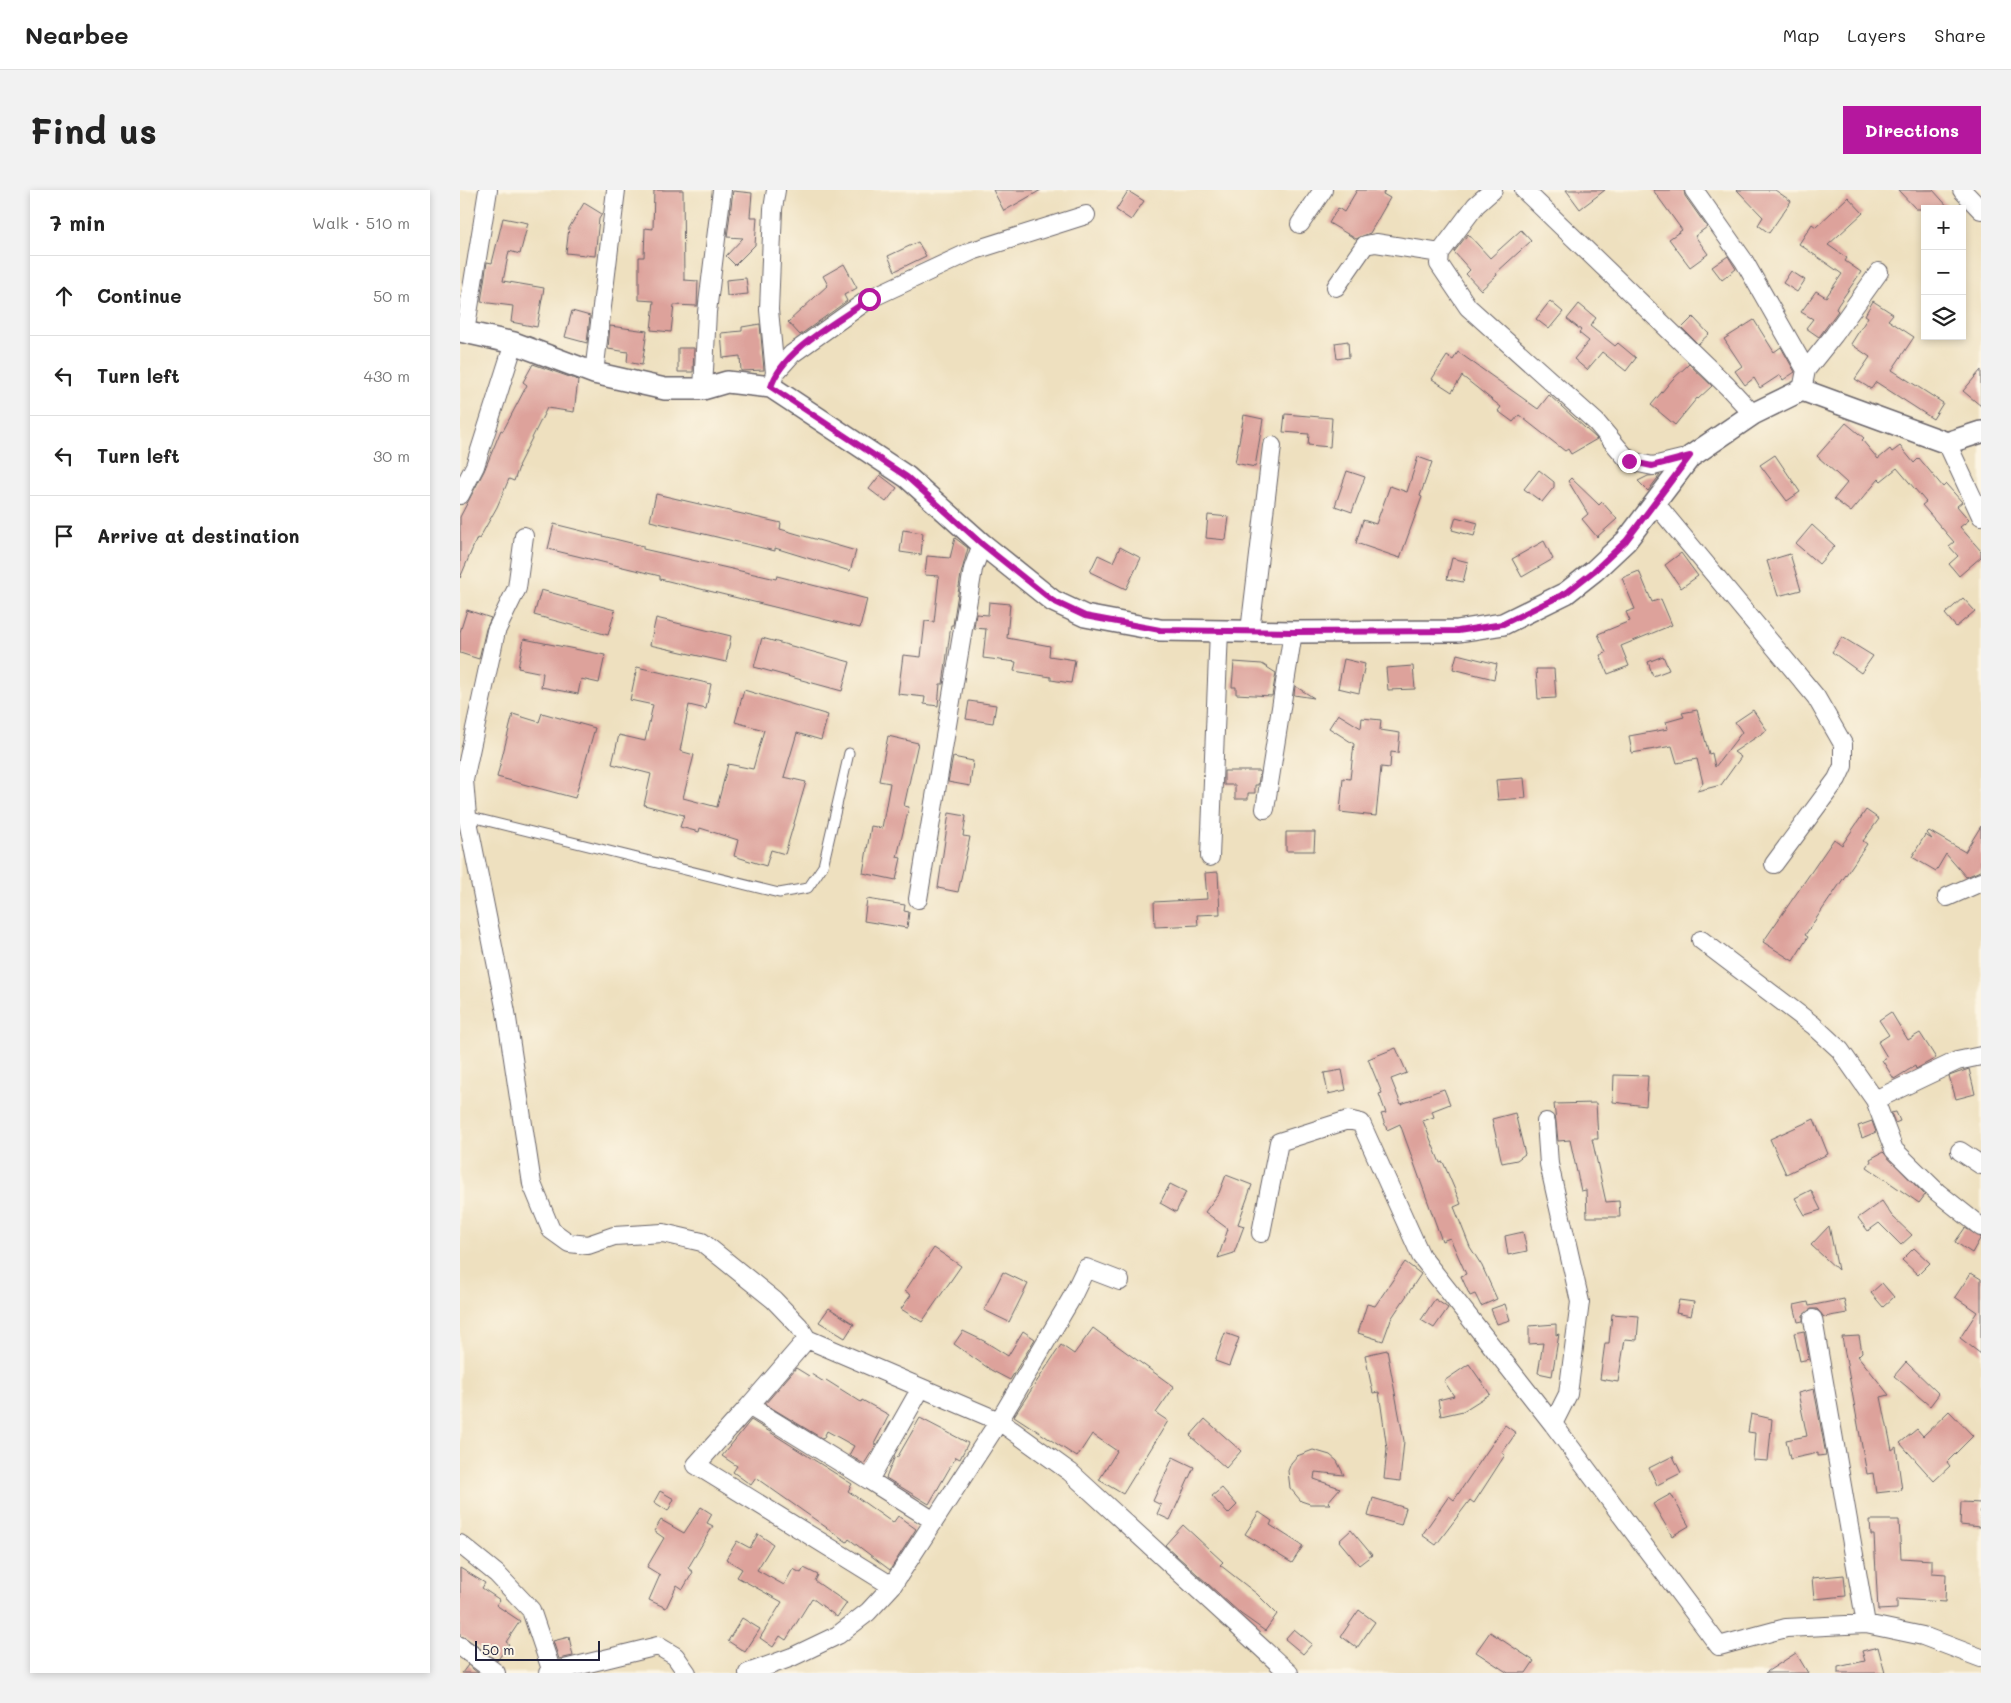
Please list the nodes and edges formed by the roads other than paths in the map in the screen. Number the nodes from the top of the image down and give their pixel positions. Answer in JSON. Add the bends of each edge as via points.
{"nodes":[{"id":1,"x":488,"y":190,"type":"edge"},
{"id":2,"x":616,"y":190,"type":"edge"},
{"id":3,"x":722,"y":190,"type":"edge"},
{"id":4,"x":776,"y":190,"type":"edge"},
{"id":5,"x":1323,"y":190,"type":"edge"},
{"id":6,"x":1493,"y":190,"type":"edge"},
{"id":7,"x":1524,"y":190,"type":"edge"},
{"id":8,"x":1694,"y":190,"type":"edge"},
{"id":9,"x":1962,"y":190,"type":"edge"},
{"id":10,"x":1981,"y":210,"type":"edge"},
{"id":11,"x":1086,"y":215,"type":"dead end"},
{"id":12,"x":1300,"y":224,"type":"dead end"},
{"id":13,"x":1440,"y":253,"type":"junction"},
{"id":14,"x":1879,"y":272,"type":"dead end"},
{"id":15,"x":1336,"y":286,"type":"dead end"},
{"id":16,"x":462,"y":331,"type":"edge"},
{"id":17,"x":514,"y":343,"type":"junction"},
{"id":18,"x":594,"y":372,"type":"junction"},
{"id":19,"x":773,"y":380,"type":"junction"},
{"id":20,"x":1804,"y":380,"type":"junction"},
{"id":21,"x":703,"y":389,"type":"junction"},
{"id":22,"x":1753,"y":414,"type":"junction"},
{"id":23,"x":1981,"y":432,"type":"edge"},
{"id":24,"x":1948,"y":444,"type":"junction"},
{"id":25,"x":1272,"y":446,"type":"dead end"},
{"id":26,"x":1690,"y":456,"type":"junction"},
{"id":27,"x":460,"y":495,"type":"edge"},
{"id":28,"x":1656,"y":504,"type":"junction"},
{"id":29,"x":1981,"y":516,"type":"edge"},
{"id":30,"x":524,"y":536,"type":"dead end"},
{"id":31,"x":982,"y":544,"type":"junction"},
{"id":32,"x":1219,"y":630,"type":"junction"},
{"id":33,"x":1250,"y":631,"type":"junction"},
{"id":34,"x":1293,"y":632,"type":"junction"},
{"id":35,"x":849,"y":753,"type":"dead end"},
{"id":36,"x":1265,"y":809,"type":"dead end"},
{"id":37,"x":468,"y":816,"type":"junction"},
{"id":38,"x":1210,"y":857,"type":"dead end"},
{"id":39,"x":1774,"y":864,"type":"dead end"},
{"id":40,"x":1981,"y":882,"type":"edge"},
{"id":41,"x":1947,"y":897,"type":"dead end"},
{"id":42,"x":918,"y":899,"type":"dead end"},
{"id":43,"x":1701,"y":940,"type":"dead end"},
{"id":44,"x":1981,"y":1056,"type":"edge"},
{"id":45,"x":1875,"y":1100,"type":"junction"},
{"id":46,"x":1546,"y":1122,"type":"dead end"},
{"id":47,"x":1960,"y":1151,"type":"dead end"},
{"id":48,"x":1981,"y":1166,"type":"edge"},
{"id":49,"x":1981,"y":1227,"type":"edge"},
{"id":50,"x":1260,"y":1233,"type":"dead end"},
{"id":51,"x":1120,"y":1281,"type":"dead end"},
{"id":52,"x":1813,"y":1319,"type":"dead end"},
{"id":53,"x":807,"y":1339,"type":"junction"},
{"id":54,"x":921,"y":1388,"type":"junction"},
{"id":55,"x":749,"y":1406,"type":"junction"},
{"id":56,"x":999,"y":1421,"type":"junction"},
{"id":57,"x":1553,"y":1424,"type":"junction"},
{"id":58,"x":869,"y":1480,"type":"junction"},
{"id":59,"x":934,"y":1521,"type":"junction"},
{"id":60,"x":460,"y":1544,"type":"edge"},
{"id":61,"x":892,"y":1586,"type":"junction"},
{"id":62,"x":1866,"y":1624,"type":"junction"},
{"id":63,"x":460,"y":1646,"type":"edge"},
{"id":64,"x":1981,"y":1658,"type":"edge"},
{"id":65,"x":550,"y":1672,"type":"edge"},
{"id":66,"x":496,"y":1673,"type":"edge"},
{"id":67,"x":687,"y":1673,"type":"edge"},
{"id":68,"x":748,"y":1673,"type":"edge"},
{"id":69,"x":1289,"y":1673,"type":"edge"}],
"edges":[{"from":1,"to":16,"type":"street"},
{"from":2,"to":18,"type":"street"},
{"from":3,"to":21,"type":"street","via":[[707,312]]},
{"from":4,"to":19,"type":"street","via":[[769,310]]},
{"from":5,"to":12,"type":"street"},
{"from":6,"to":13,"type":"street","via":[[1476,205]]},
{"from":7,"to":22,"type":"street"},
{"from":8,"to":20,"type":"street","via":[[1744,261]]},
{"from":9,"to":10,"type":"street"},
{"from":11,"to":19,"type":"street","via":[[972,251],[869,299],[792,354]]},
{"from":13,"to":15,"type":"street","via":[[1376,243],[1365,245]]},
{"from":13,"to":26,"type":"street","via":[[1439,264],[1468,307],[1596,422],[1629,461],[1652,466]]},
{"from":14,"to":20,"type":"street"},
{"from":16,"to":17,"type":"street"},
{"from":17,"to":18,"type":"street"},
{"from":17,"to":27,"type":"street","via":[[475,466]]},
{"from":18,"to":21,"type":"street","via":[[665,389]]},
{"from":19,"to":21,"type":"street","via":[[727,382]]},
{"from":19,"to":31,"type":"street","via":[[907,477]]},
{"from":20,"to":22,"type":"street"},
{"from":20,"to":24,"type":"street"},
{"from":22,"to":26,"type":"street"},
{"from":23,"to":24,"type":"street"},
{"from":24,"to":29,"type":"street"},
{"from":25,"to":33,"type":"street"},
{"from":26,"to":28,"type":"street"},
{"from":28,"to":34,"type":"street","via":[[1626,541],[1566,593],[1503,624],[1458,631]]},
{"from":28,"to":39,"type":"street","via":[[1816,697],[1843,744],[1843,766],[1836,779]]},
{"from":30,"to":37,"type":"street","via":[[517,588],[496,630],[464,780]]},
{"from":31,"to":32,"type":"street","via":[[1053,601],[1085,616],[1160,630]]},
{"from":31,"to":42,"type":"street","via":[[973,569]]},
{"from":32,"to":33,"type":"street"},
{"from":32,"to":38,"type":"street"},
{"from":33,"to":34,"type":"street"},
{"from":34,"to":36,"type":"street"},
{"from":35,"to":37,"type":"lane","via":[[823,866],[808,888],[779,892]]},
{"from":37,"to":53,"type":"street","via":[[506,1012],[532,1184],[551,1230],[569,1243],[588,1245],[614,1236],[663,1233],[702,1242],[774,1300]]},
{"from":40,"to":41,"type":"street"},
{"from":43,"to":45,"type":"street","via":[[1813,1025],[1840,1050]]},
{"from":44,"to":45,"type":"street","via":[[1957,1061]]},
{"from":45,"to":49,"type":"street","via":[[1894,1150]]},
{"from":46,"to":57,"type":"street","via":[[1549,1164],[1580,1302],[1568,1394]]},
{"from":47,"to":48,"type":"street"},
{"from":50,"to":57,"type":"street","via":[[1279,1142],[1348,1120],[1361,1123],[1421,1256]]},
{"from":51,"to":56,"type":"street","via":[[1086,1268]]},
{"from":52,"to":62,"type":"street"},
{"from":53,"to":54,"type":"street"},
{"from":53,"to":55,"type":"street"},
{"from":54,"to":56,"type":"street"},
{"from":54,"to":58,"type":"street"},
{"from":55,"to":58,"type":"street"},
{"from":55,"to":61,"type":"street","via":[[696,1465]]},
{"from":56,"to":59,"type":"street"},
{"from":56,"to":69,"type":"street","via":[[1070,1472]]},
{"from":57,"to":62,"type":"street","via":[[1719,1646],[1786,1628]]},
{"from":58,"to":59,"type":"street"},
{"from":59,"to":61,"type":"street"},
{"from":60,"to":65,"type":"street","via":[[497,1574],[531,1610]]},
{"from":61,"to":68,"type":"street","via":[[868,1612],[838,1635]]},
{"from":62,"to":64,"type":"street","via":[[1923,1636]]},
{"from":63,"to":66,"type":"street"},
{"from":65,"to":67,"type":"street","via":[[658,1646],[675,1656]]}]}
